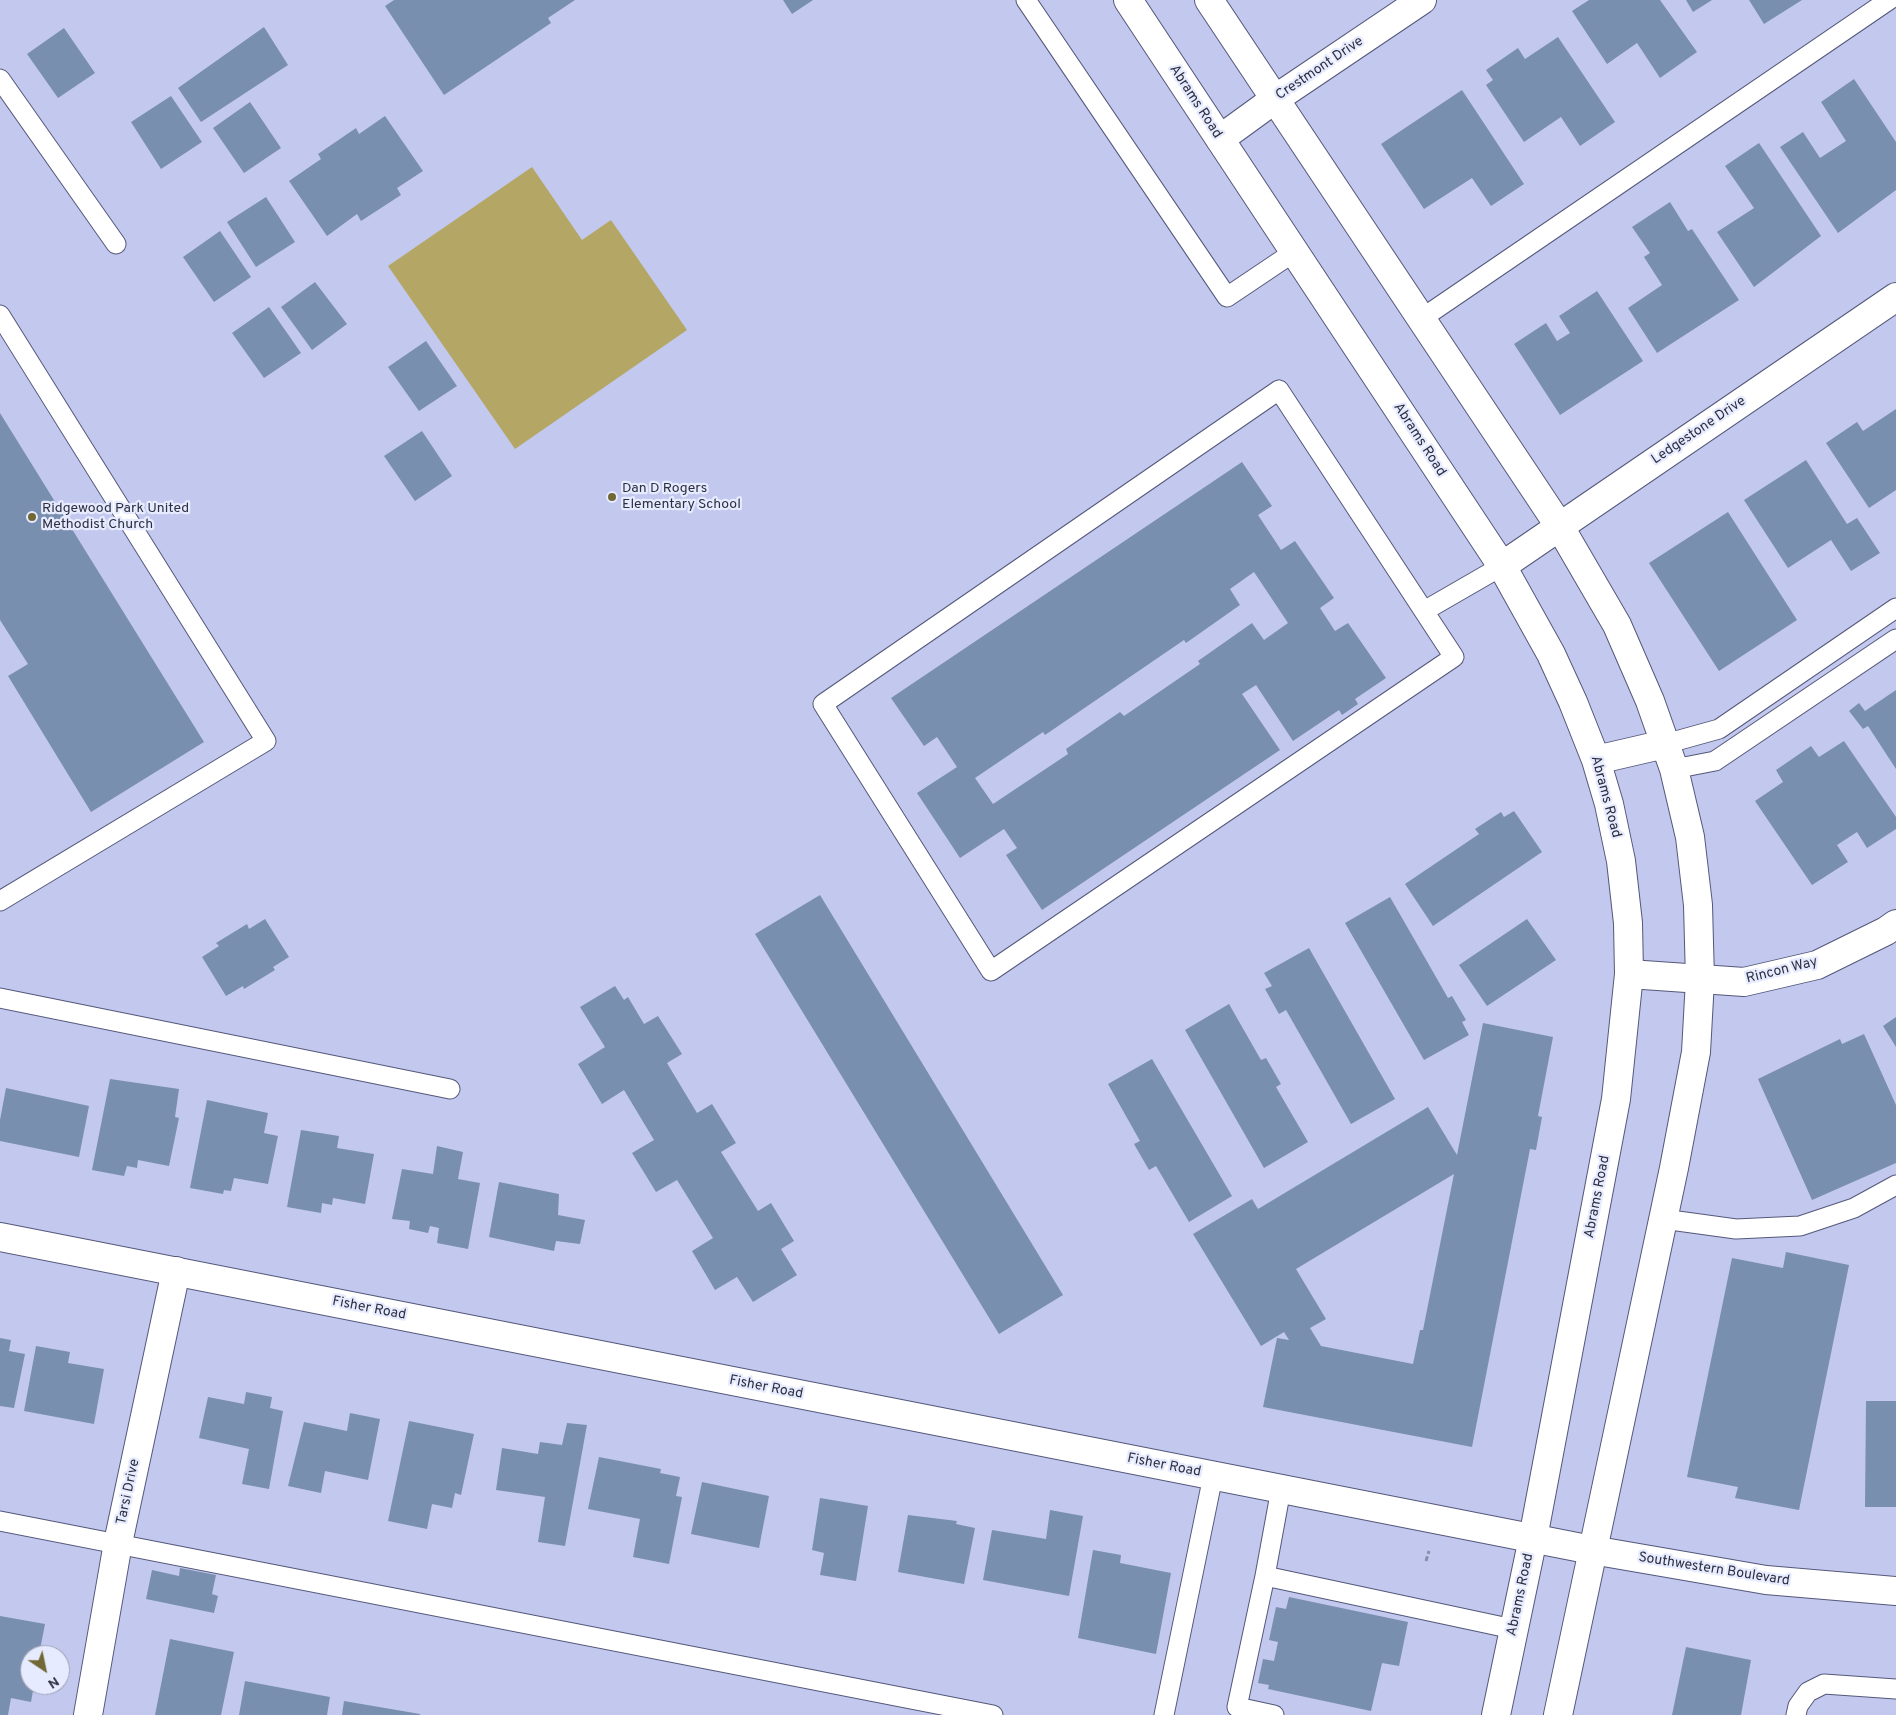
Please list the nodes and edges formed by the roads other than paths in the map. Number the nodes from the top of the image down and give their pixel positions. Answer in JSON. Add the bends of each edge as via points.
{"nodes":[{"id":1,"x":1026,"y":0,"type":"edge"},
{"id":2,"x":1128,"y":0,"type":"edge"},
{"id":3,"x":1209,"y":0,"type":"edge"},
{"id":4,"x":1422,"y":0,"type":"edge"},
{"id":5,"x":1888,"y":0,"type":"edge"},
{"id":6,"x":0,"y":79,"type":"edge"},
{"id":7,"x":1275,"y":99,"type":"junction"},
{"id":8,"x":1220,"y":139,"type":"junction"},
{"id":9,"x":116,"y":244,"type":"dead end"},
{"id":10,"x":1294,"y":252,"type":"junction"},
{"id":11,"x":1896,"y":297,"type":"edge"},
{"id":12,"x":0,"y":315,"type":"edge"},
{"id":13,"x":1421,"y":319,"type":"junction"},
{"id":14,"x":1560,"y":527,"type":"junction"},
{"id":15,"x":1502,"y":566,"type":"junction"},
{"id":16,"x":1896,"y":608,"type":"edge"},
{"id":17,"x":1424,"y":611,"type":"junction"},
{"id":18,"x":1896,"y":639,"type":"edge"},
{"id":19,"x":1665,"y":744,"type":"junction"},
{"id":20,"x":1596,"y":760,"type":"junction"},
{"id":21,"x":1674,"y":770,"type":"junction"},
{"id":22,"x":0,"y":901,"type":"edge"},
{"id":23,"x":1896,"y":924,"type":"edge"},
{"id":24,"x":1630,"y":974,"type":"junction"},
{"id":25,"x":1700,"y":980,"type":"junction"},
{"id":26,"x":0,"y":998,"type":"edge"},
{"id":27,"x":450,"y":1089,"type":"dead end"},
{"id":28,"x":1896,"y":1186,"type":"edge"},
{"id":29,"x":1663,"y":1219,"type":"junction"},
{"id":30,"x":0,"y":1237,"type":"edge"},
{"id":31,"x":176,"y":1270,"type":"junction"},
{"id":32,"x":1213,"y":1476,"type":"junction"},
{"id":33,"x":1282,"y":1489,"type":"junction"},
{"id":34,"x":0,"y":1521,"type":"edge"},
{"id":35,"x":1533,"y":1538,"type":"junction"},
{"id":36,"x":118,"y":1544,"type":"junction"},
{"id":37,"x":1592,"y":1550,"type":"junction"},
{"id":38,"x":1265,"y":1576,"type":"junction"},
{"id":39,"x":1896,"y":1591,"type":"edge"},
{"id":40,"x":1513,"y":1629,"type":"junction"},
{"id":41,"x":1896,"y":1689,"type":"edge"},
{"id":42,"x":88,"y":1715,"type":"edge"},
{"id":43,"x":994,"y":1715,"type":"edge"},
{"id":44,"x":1164,"y":1715,"type":"edge"},
{"id":45,"x":1274,"y":1715,"type":"edge"},
{"id":46,"x":1496,"y":1715,"type":"edge"},
{"id":47,"x":1558,"y":1715,"type":"edge"},
{"id":48,"x":1796,"y":1715,"type":"edge"}],
"edges":[{"from":1,"to":10,"type":"lane","via":[[1227,297]]},
{"from":2,"to":8,"type":"main road","name":"Abrams Road"},
{"from":3,"to":7,"type":"main road"},
{"from":4,"to":7,"type":"main road","name":"Crestmont Drive"},
{"from":5,"to":13,"type":"lane"},
{"from":6,"to":9,"type":"lane"},
{"from":7,"to":8,"type":"main road","name":"Crestmont Drive"},
{"from":7,"to":13,"type":"main road"},
{"from":8,"to":10,"type":"main road","name":"Abrams Road"},
{"from":10,"to":15,"type":"main road","name":"Abrams Road"},
{"from":11,"to":14,"type":"main road","name":"Ledgestone Drive"},
{"from":12,"to":22,"type":"lane","via":[[266,741]]},
{"from":13,"to":14,"type":"main road"},
{"from":14,"to":15,"type":"main road","name":"Ledgestone Drive"},
{"from":14,"to":19,"type":"main road","via":[[1617,625]]},
{"from":15,"to":17,"type":"lane"},
{"from":15,"to":20,"type":"main road","name":"Abrams Road","via":[[1551,654]]},
{"from":16,"to":19,"type":"lane","via":[[1719,729]]},
{"from":17,"to":17,"type":"lane","via":[[1454,657],[991,971],[823,704],[1279,390]]},
{"from":18,"to":21,"type":"lane","via":[[1715,760]]},
{"from":19,"to":20,"type":"main road"},
{"from":19,"to":21,"type":"main road"},
{"from":20,"to":24,"type":"main road","name":"Abrams Road","via":[[1621,861]]},
{"from":21,"to":25,"type":"main road","via":[[1690,837],[1698,905]]},
{"from":23,"to":25,"type":"main road","name":"Rincon Way","via":[[1817,965],[1744,982]]},
{"from":24,"to":25,"type":"main road","name":"Rincon Way"},
{"from":24,"to":35,"type":"main road","name":"Abrams Road","via":[[1616,1100]]},
{"from":25,"to":29,"type":"main road","via":[[1696,1052]]},
{"from":26,"to":27,"type":"lane"},
{"from":28,"to":29,"type":"lane","via":[[1854,1208],[1800,1226],[1736,1229]]},
{"from":29,"to":37,"type":"main road"},
{"from":30,"to":31,"type":"main road","name":"Fisher Road"},
{"from":31,"to":32,"type":"main road","name":"Fisher Road"},
{"from":31,"to":36,"type":"main road","name":"Tarsi Drive"},
{"from":32,"to":33,"type":"main road","name":"Fisher Road"},
{"from":32,"to":44,"type":"lane"},
{"from":33,"to":35,"type":"main road","name":"Fisher Road"},
{"from":33,"to":38,"type":"lane"},
{"from":34,"to":36,"type":"lane"},
{"from":35,"to":37,"type":"main road","name":"Southwestern Boulevard"},
{"from":35,"to":40,"type":"main road","name":"Abrams Road"},
{"from":36,"to":42,"type":"main road","name":"Tarsi Drive"},
{"from":36,"to":43,"type":"lane"},
{"from":37,"to":39,"type":"main road","name":"Southwestern Boulevard","via":[[1766,1580]]},
{"from":37,"to":47,"type":"main road"},
{"from":38,"to":40,"type":"lane"},
{"from":38,"to":45,"type":"lane","via":[[1237,1707]]},
{"from":40,"to":46,"type":"main road","name":"Abrams Road"},
{"from":41,"to":48,"type":"lane","via":[[1824,1684],[1808,1692]]}]}
